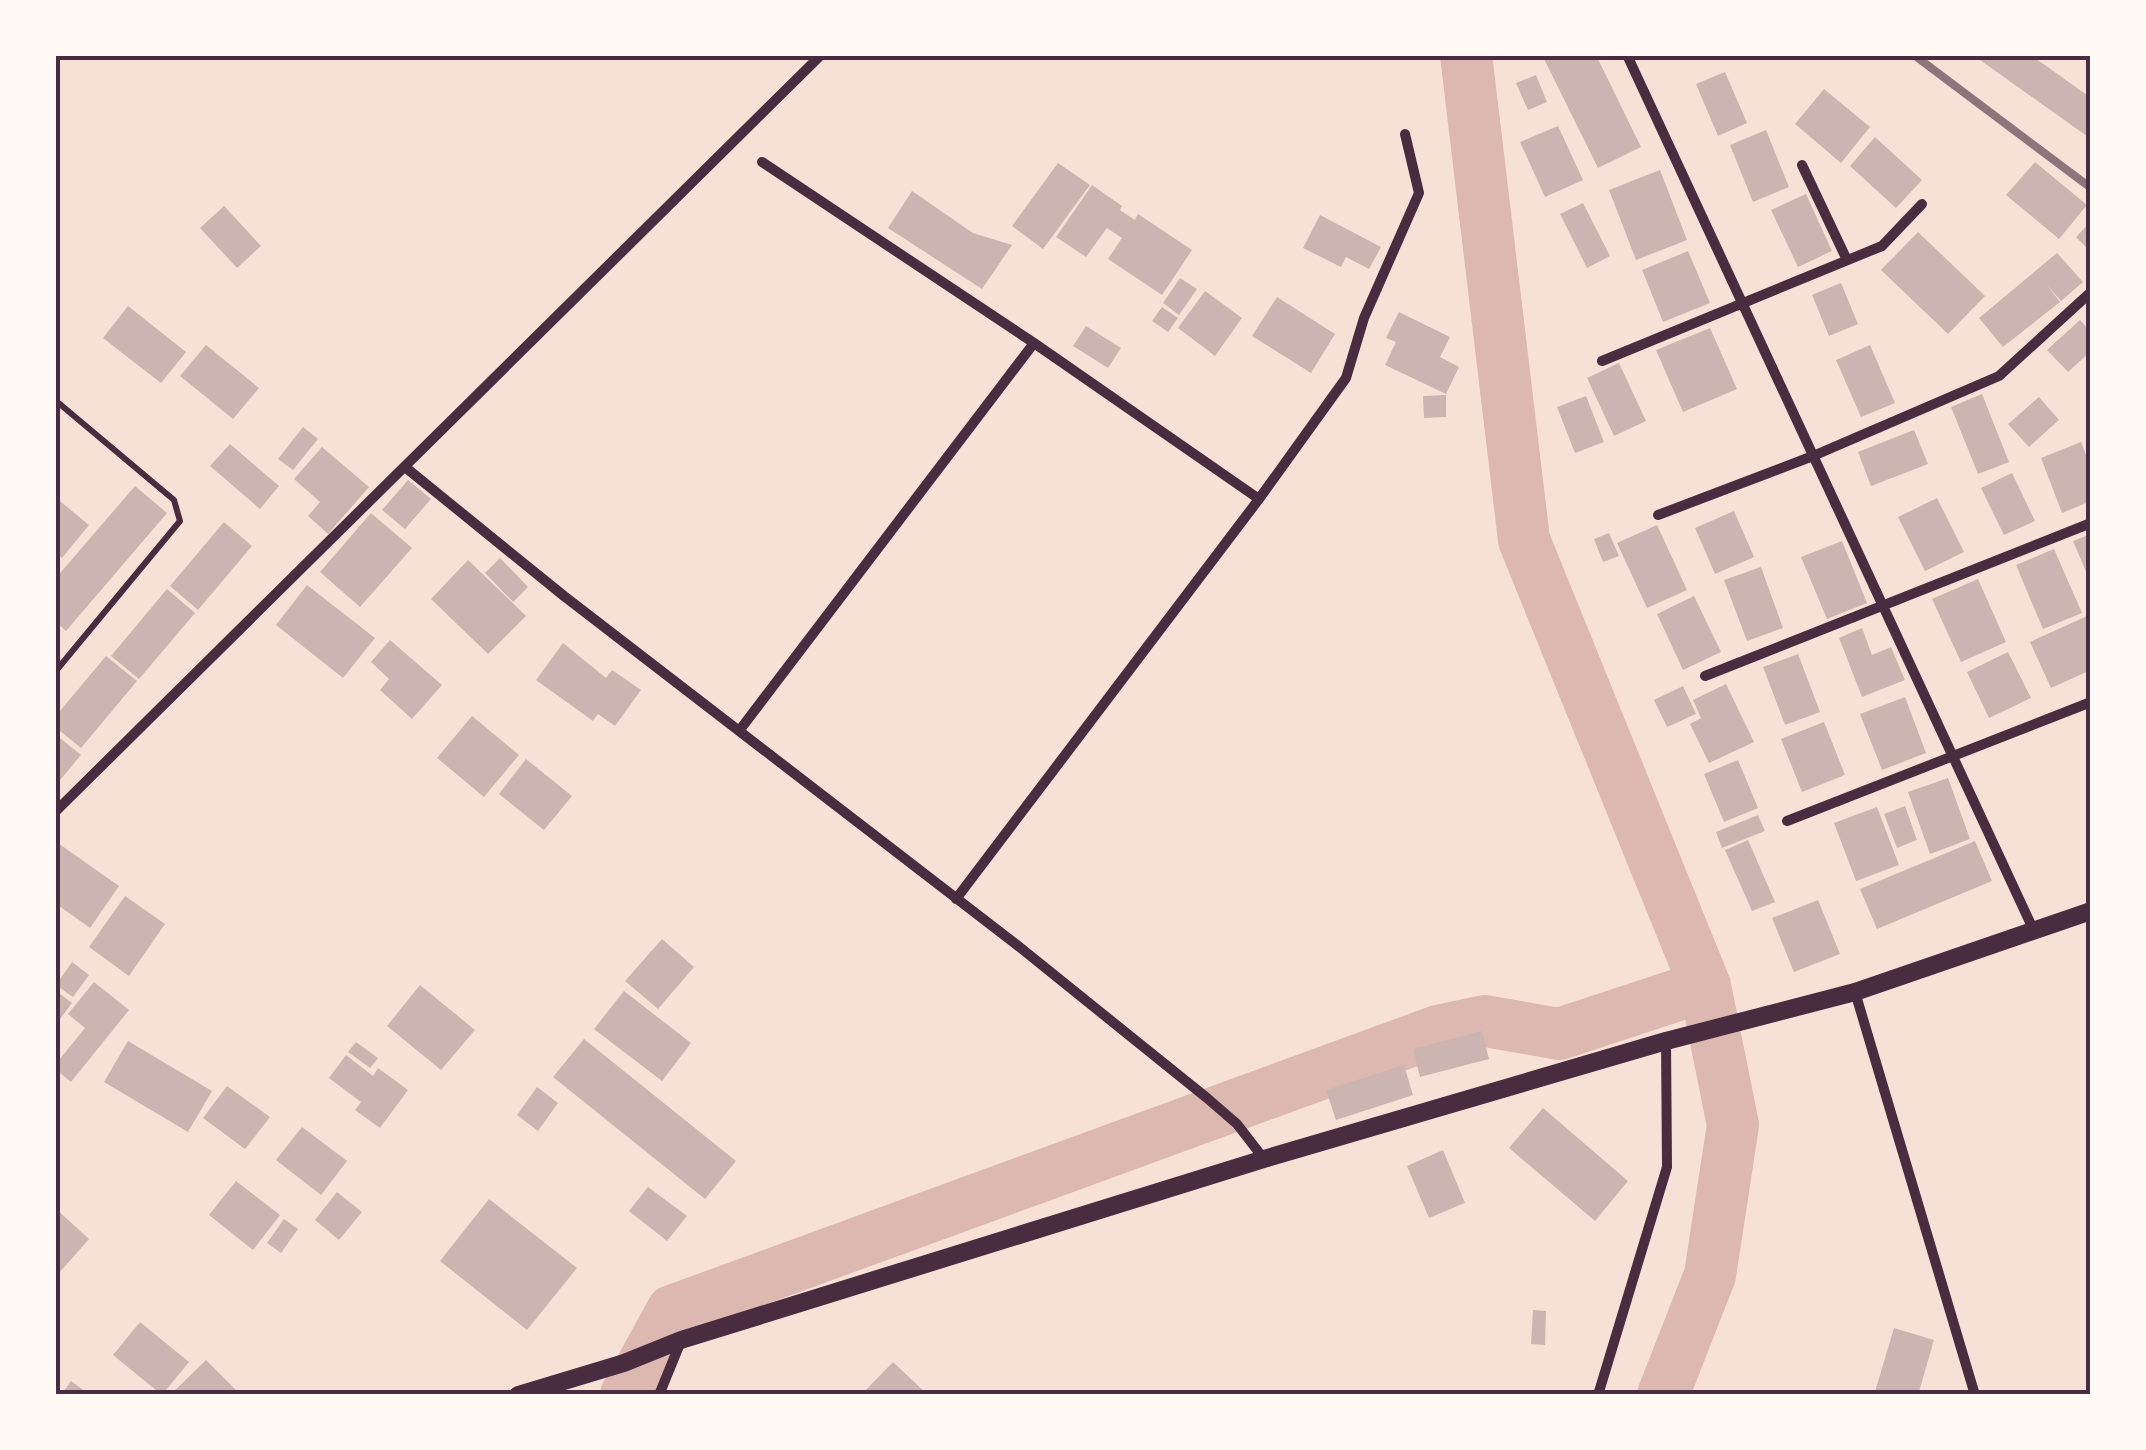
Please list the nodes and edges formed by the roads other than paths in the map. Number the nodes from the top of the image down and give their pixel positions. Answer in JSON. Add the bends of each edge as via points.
{"nodes":[{"id":1,"x":821,"y":55,"type":"edge"},
{"id":2,"x":1627,"y":55,"type":"edge"},
{"id":3,"x":1405,"y":134,"type":"dead end"},
{"id":4,"x":762,"y":162,"type":"dead end"},
{"id":5,"x":1802,"y":166,"type":"dead end"},
{"id":6,"x":1922,"y":204,"type":"dead end"},
{"id":7,"x":1847,"y":260,"type":"junction"},
{"id":8,"x":2091,"y":292,"type":"edge"},
{"id":9,"x":1742,"y":304,"type":"junction"},
{"id":10,"x":1034,"y":343,"type":"junction"},
{"id":11,"x":1602,"y":361,"type":"dead end"},
{"id":12,"x":56,"y":403,"type":"edge"},
{"id":13,"x":1813,"y":456,"type":"junction"},
{"id":14,"x":405,"y":467,"type":"junction"},
{"id":15,"x":1259,"y":499,"type":"junction"},
{"id":16,"x":1658,"y":515,"type":"dead end"},
{"id":17,"x":2091,"y":524,"type":"edge"},
{"id":18,"x":1883,"y":608,"type":"junction"},
{"id":19,"x":55,"y":650,"type":"edge"},
{"id":20,"x":65,"y":660,"type":"junction"},
{"id":21,"x":55,"y":672,"type":"edge"},
{"id":22,"x":1704,"y":676,"type":"dead end"},
{"id":23,"x":2091,"y":702,"type":"edge"},
{"id":24,"x":739,"y":731,"type":"junction"},
{"id":25,"x":1953,"y":758,"type":"junction"},
{"id":26,"x":55,"y":812,"type":"edge"},
{"id":27,"x":1786,"y":822,"type":"dead end"},
{"id":28,"x":956,"y":898,"type":"junction"},
{"id":29,"x":2091,"y":911,"type":"edge"},
{"id":30,"x":2034,"y":931,"type":"junction"},
{"id":31,"x":1854,"y":992,"type":"junction"},
{"id":32,"x":1674,"y":1039,"type":"junction"},
{"id":33,"x":1264,"y":1159,"type":"junction"},
{"id":34,"x":675,"y":1343,"type":"junction"},
{"id":35,"x":518,"y":1395,"type":"edge"},
{"id":36,"x":659,"y":1395,"type":"edge"},
{"id":37,"x":1598,"y":1395,"type":"edge"},
{"id":38,"x":1975,"y":1395,"type":"edge"}],
"edges":[{"from":1,"to":14,"type":"street"},
{"from":2,"to":9,"type":"street"},
{"from":3,"to":15,"type":"street","via":[[1419,192],[1364,318],[1346,378]]},
{"from":4,"to":10,"type":"street"},
{"from":5,"to":7,"type":"street"},
{"from":6,"to":7,"type":"street","via":[[1882,246]]},
{"from":7,"to":9,"type":"street"},
{"from":8,"to":13,"type":"street","via":[[1999,376]]},
{"from":9,"to":11,"type":"street"},
{"from":9,"to":13,"type":"street"},
{"from":10,"to":15,"type":"street"},
{"from":10,"to":24,"type":"street"},
{"from":12,"to":20,"type":"lane","via":[[174,500],[180,521]]},
{"from":13,"to":16,"type":"street"},
{"from":13,"to":18,"type":"street"},
{"from":14,"to":24,"type":"street"},
{"from":14,"to":26,"type":"street"},
{"from":15,"to":28,"type":"street"},
{"from":17,"to":18,"type":"street"},
{"from":18,"to":22,"type":"street"},
{"from":18,"to":25,"type":"street"},
{"from":19,"to":20,"type":"lane"},
{"from":20,"to":21,"type":"lane"},
{"from":23,"to":25,"type":"street"},
{"from":24,"to":28,"type":"street"},
{"from":25,"to":27,"type":"street"},
{"from":25,"to":30,"type":"street"},
{"from":28,"to":33,"type":"street","via":[[1207,1098]]},
{"from":29,"to":30,"type":"street"},
{"from":30,"to":31,"type":"street"},
{"from":31,"to":32,"type":"street"},
{"from":31,"to":38,"type":"street"},
{"from":32,"to":33,"type":"street"},
{"from":32,"to":37,"type":"street","via":[[1667,1167]]},
{"from":33,"to":34,"type":"street"},
{"from":34,"to":35,"type":"street"},
{"from":34,"to":36,"type":"street"}]}
